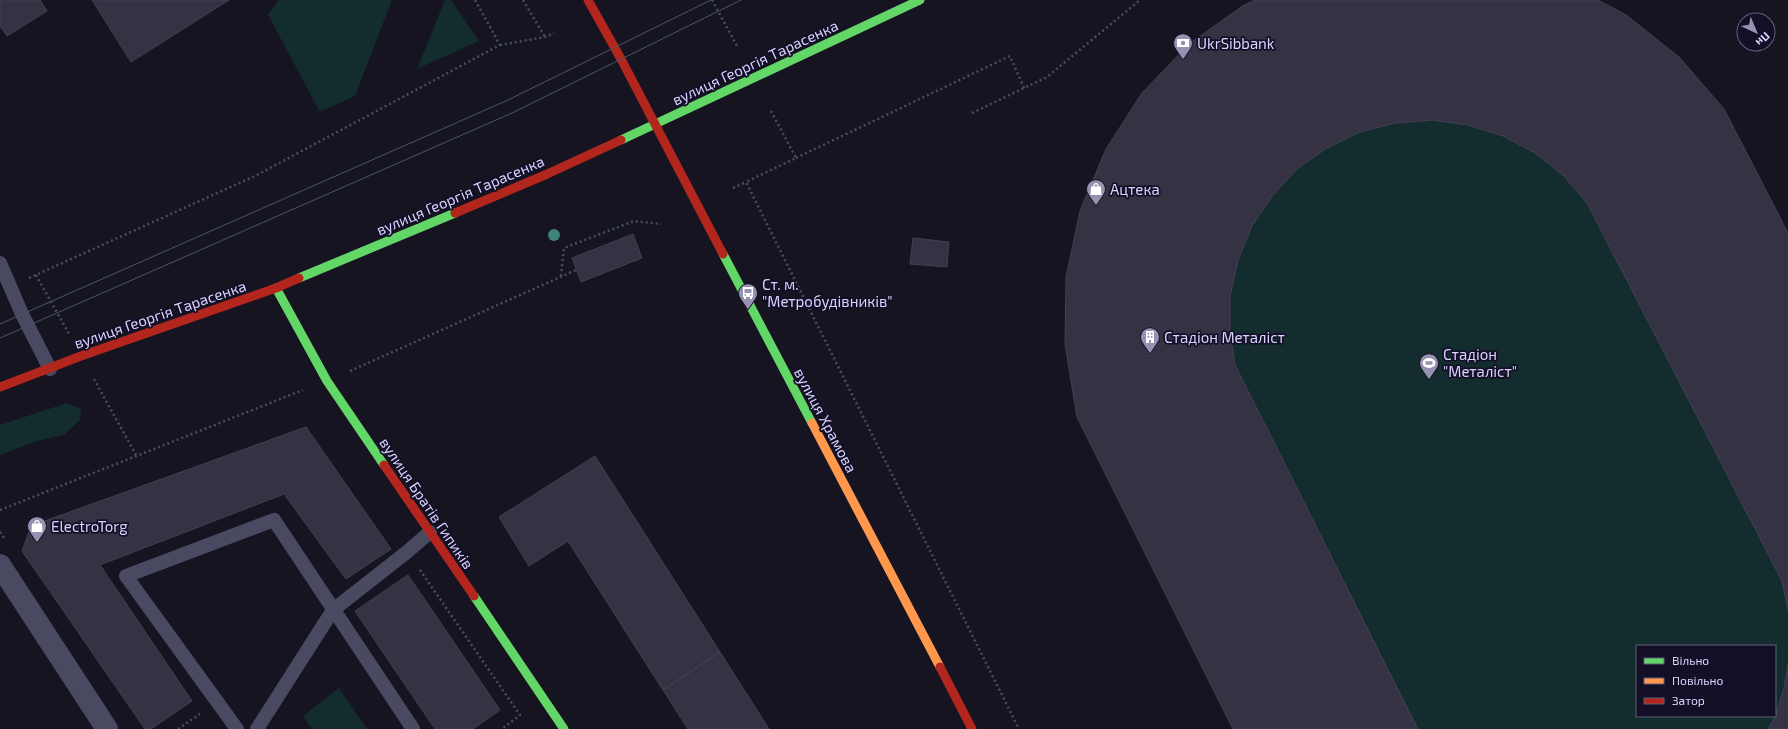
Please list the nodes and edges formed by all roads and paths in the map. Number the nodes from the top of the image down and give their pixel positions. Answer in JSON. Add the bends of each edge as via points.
{"nodes":[{"id":1,"x":475,"y":0,"type":"edge"},
{"id":2,"x":524,"y":0,"type":"edge"},
{"id":3,"x":588,"y":0,"type":"edge"},
{"id":4,"x":712,"y":0,"type":"edge"},
{"id":5,"x":920,"y":0,"type":"edge"},
{"id":6,"x":1140,"y":0,"type":"edge"},
{"id":7,"x":554,"y":32,"type":"dead end"},
{"id":8,"x":544,"y":37,"type":"junction"},
{"id":9,"x":500,"y":45,"type":"junction"},
{"id":10,"x":736,"y":46,"type":"dead end"},
{"id":11,"x":1024,"y":88,"type":"junction"},
{"id":12,"x":772,"y":111,"type":"dead end"},
{"id":13,"x":972,"y":113,"type":"dead end"},
{"id":14,"x":655,"y":125,"type":"junction"},
{"id":15,"x":796,"y":158,"type":"junction"},
{"id":16,"x":746,"y":182,"type":"junction"},
{"id":17,"x":733,"y":188,"type":"dead end"},
{"id":18,"x":661,"y":224,"type":"dead end"},
{"id":19,"x":0,"y":263,"type":"edge"},
{"id":20,"x":576,"y":270,"type":"dead end"},
{"id":21,"x":36,"y":275,"type":"junction"},
{"id":22,"x":561,"y":276,"type":"junction"},
{"id":23,"x":11,"y":286,"type":"junction"},
{"id":24,"x":276,"y":288,"type":"junction"},
{"id":25,"x":70,"y":336,"type":"dead end"},
{"id":26,"x":50,"y":369,"type":"junction"},
{"id":27,"x":93,"y":378,"type":"dead end"},
{"id":28,"x":327,"y":381,"type":"junction"},
{"id":29,"x":0,"y":387,"type":"edge"},
{"id":30,"x":136,"y":455,"type":"junction"},
{"id":31,"x":0,"y":510,"type":"edge"},
{"id":32,"x":430,"y":532,"type":"junction"},
{"id":33,"x":407,"y":552,"type":"junction"},
{"id":34,"x":0,"y":565,"type":"edge"},
{"id":35,"x":333,"y":610,"type":"junction"},
{"id":36,"x":218,"y":702,"type":"junction"},
{"id":37,"x":107,"y":729,"type":"edge"},
{"id":38,"x":178,"y":729,"type":"edge"},
{"id":39,"x":237,"y":729,"type":"edge"},
{"id":40,"x":257,"y":729,"type":"edge"},
{"id":41,"x":413,"y":729,"type":"edge"},
{"id":42,"x":502,"y":729,"type":"edge"},
{"id":43,"x":564,"y":729,"type":"edge"},
{"id":44,"x":972,"y":729,"type":"edge"},
{"id":45,"x":1019,"y":729,"type":"edge"}],
"edges":[{"from":1,"to":9,"type":"path"},
{"from":2,"to":8,"type":"path"},
{"from":3,"to":14,"type":"street","name":"вулиця Храмова"},
{"from":4,"to":10,"type":"path"},
{"from":5,"to":14,"type":"street","name":"вулиця Георгія Тарасенка"},
{"from":6,"to":11,"type":"path","via":[[1047,77]]},
{"from":7,"to":8,"type":"path"},
{"from":8,"to":9,"type":"path"},
{"from":9,"to":21,"type":"path","via":[[255,176]]},
{"from":11,"to":13,"type":"path"},
{"from":11,"to":15,"type":"path","via":[[1010,56]]},
{"from":12,"to":15,"type":"path"},
{"from":14,"to":24,"type":"street","name":"вулиця Георгія Тарасенка","via":[[545,175]]},
{"from":14,"to":44,"type":"street","name":"вулиця Храмова"},
{"from":15,"to":16,"type":"path"},
{"from":16,"to":17,"type":"path"},
{"from":16,"to":45,"type":"path"},
{"from":18,"to":22,"type":"path","via":[[634,221],[564,248]]},
{"from":19,"to":23,"type":"lane"},
{"from":20,"to":22,"type":"path"},
{"from":21,"to":23,"type":"path"},
{"from":21,"to":25,"type":"path"},
{"from":22,"to":28,"type":"path"},
{"from":23,"to":26,"type":"lane"},
{"from":24,"to":26,"type":"street","name":"вулиця Георгія Тарасенка"},
{"from":24,"to":28,"type":"street","name":"вулиця Братів Гипиків"},
{"from":26,"to":29,"type":"street","name":"вулиця Георгія Тарасенка"},
{"from":27,"to":30,"type":"path"},
{"from":28,"to":30,"type":"path"},
{"from":28,"to":32,"type":"street","name":"вулиця Братів Гипиків"},
{"from":30,"to":31,"type":"path"},
{"from":32,"to":33,"type":"lane"},
{"from":32,"to":43,"type":"street","name":"вулиця Братів Гипиків"},
{"from":33,"to":35,"type":"lane"},
{"from":33,"to":42,"type":"path","via":[[520,715]]},
{"from":34,"to":37,"type":"street"},
{"from":35,"to":36,"type":"lane","via":[[274,520],[126,576]]},
{"from":35,"to":40,"type":"lane"},
{"from":35,"to":41,"type":"lane"},
{"from":36,"to":38,"type":"path"},
{"from":36,"to":39,"type":"lane"}]}
